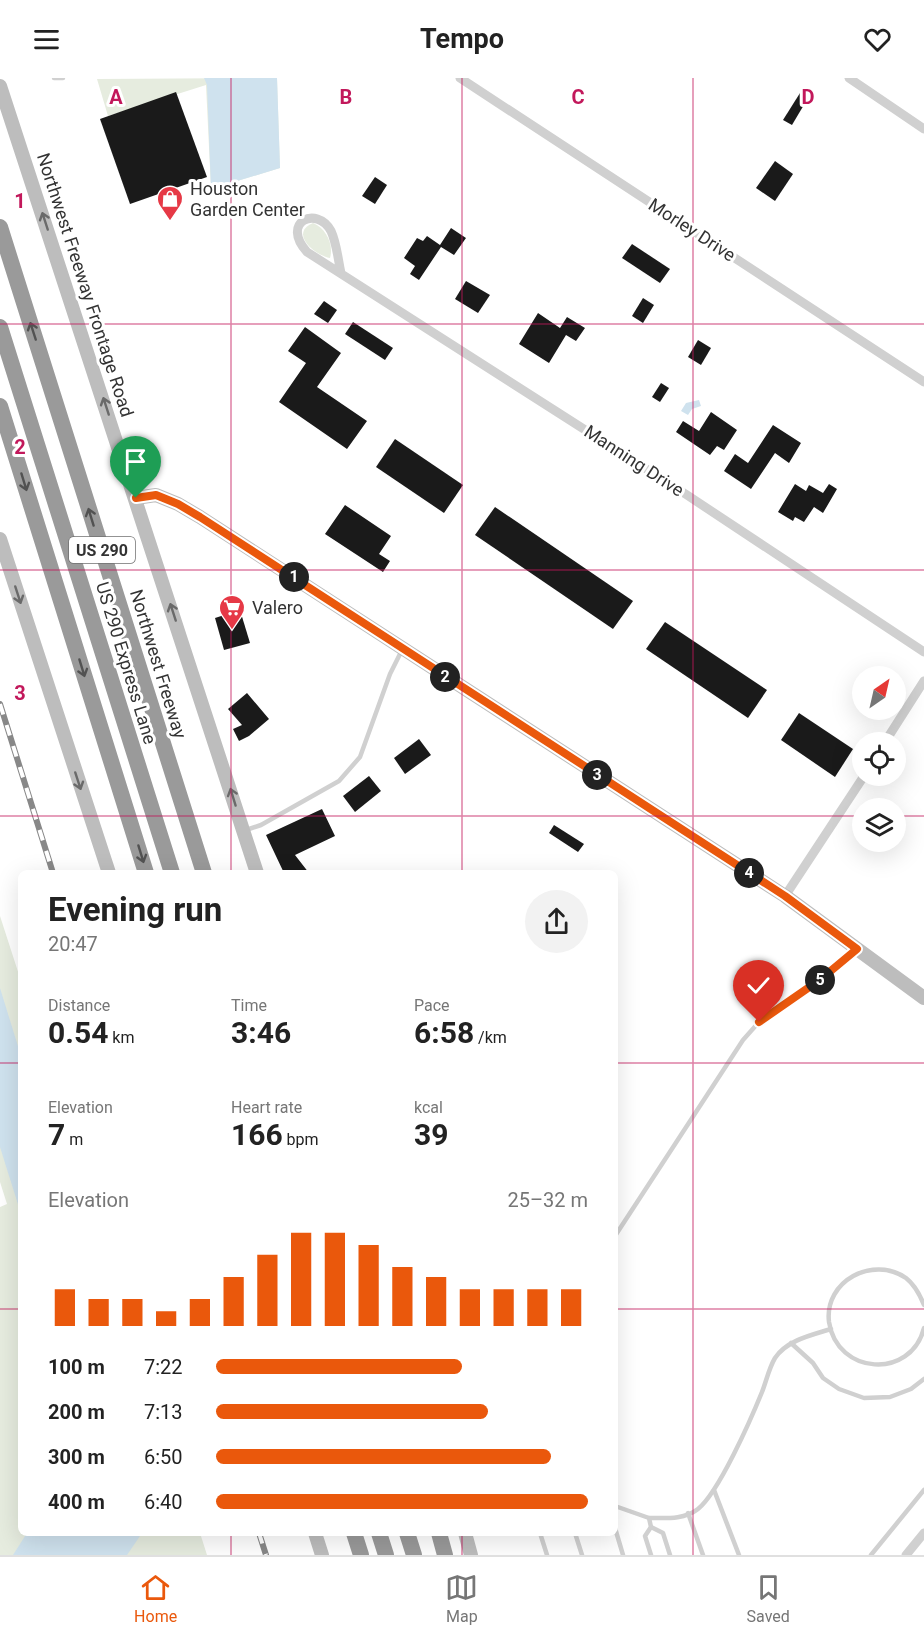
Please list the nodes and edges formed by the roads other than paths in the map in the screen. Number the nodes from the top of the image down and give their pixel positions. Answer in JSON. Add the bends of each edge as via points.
{"nodes":[{"id":1,"x":54,"y":78,"type":"edge"},
{"id":2,"x":63,"y":78,"type":"edge"},
{"id":3,"x":460,"y":78,"type":"edge"},
{"id":4,"x":849,"y":78,"type":"edge"},
{"id":5,"x":0,"y":86,"type":"edge"},
{"id":6,"x":924,"y":129,"type":"edge"},
{"id":7,"x":0,"y":227,"type":"edge"},
{"id":8,"x":341,"y":273,"type":"junction"},
{"id":9,"x":0,"y":327,"type":"edge"},
{"id":10,"x":924,"y":382,"type":"edge"},
{"id":11,"x":0,"y":406,"type":"edge"},
{"id":12,"x":136,"y":498,"type":"junction"},
{"id":13,"x":0,"y":539,"type":"edge"},
{"id":14,"x":403,"y":649,"type":"junction"},
{"id":15,"x":924,"y":652,"type":"edge"},
{"id":16,"x":924,"y":681,"type":"edge"},
{"id":17,"x":891,"y":732,"type":"edge"},
{"id":18,"x":857,"y":786,"type":"edge"},
{"id":19,"x":244,"y":831,"type":"junction"},
{"id":20,"x":108,"y":870,"type":"edge"},
{"id":21,"x":145,"y":870,"type":"edge"},
{"id":22,"x":171,"y":870,"type":"edge"},
{"id":23,"x":203,"y":870,"type":"edge"},
{"id":24,"x":256,"y":870,"type":"edge"},
{"id":25,"x":785,"y":896,"type":"junction"},
{"id":26,"x":857,"y":949,"type":"junction"},
{"id":27,"x":924,"y":998,"type":"edge"},
{"id":28,"x":618,"y":1231,"type":"edge"},
{"id":29,"x":924,"y":1305,"type":"edge"},
{"id":30,"x":831,"y":1329,"type":"junction"},
{"id":31,"x":924,"y":1332,"type":"edge"},
{"id":32,"x":791,"y":1343,"type":"junction"},
{"id":33,"x":924,"y":1379,"type":"edge"},
{"id":34,"x":714,"y":1490,"type":"junction"},
{"id":35,"x":924,"y":1490,"type":"edge"},
{"id":36,"x":618,"y":1507,"type":"edge"},
{"id":37,"x":688,"y":1513,"type":"junction"},
{"id":38,"x":649,"y":1518,"type":"junction"},
{"id":39,"x":651,"y":1527,"type":"junction"},
{"id":40,"x":924,"y":1533,"type":"edge"},
{"id":41,"x":316,"y":1536,"type":"edge"},
{"id":42,"x":355,"y":1536,"type":"edge"},
{"id":43,"x":380,"y":1536,"type":"edge"},
{"id":44,"x":408,"y":1536,"type":"edge"},
{"id":45,"x":440,"y":1536,"type":"edge"},
{"id":46,"x":466,"y":1536,"type":"edge"},
{"id":47,"x":541,"y":1536,"type":"edge"},
{"id":48,"x":576,"y":1536,"type":"edge"},
{"id":49,"x":617,"y":1536,"type":"edge"},
{"id":50,"x":322,"y":1555,"type":"edge"},
{"id":51,"x":361,"y":1555,"type":"edge"},
{"id":52,"x":386,"y":1555,"type":"edge"},
{"id":53,"x":414,"y":1555,"type":"edge"},
{"id":54,"x":445,"y":1555,"type":"edge"},
{"id":55,"x":471,"y":1555,"type":"edge"},
{"id":56,"x":547,"y":1555,"type":"edge"},
{"id":57,"x":582,"y":1555,"type":"edge"},
{"id":58,"x":623,"y":1555,"type":"edge"},
{"id":59,"x":651,"y":1555,"type":"edge"},
{"id":60,"x":670,"y":1555,"type":"edge"},
{"id":61,"x":703,"y":1555,"type":"edge"},
{"id":62,"x":739,"y":1555,"type":"edge"},
{"id":63,"x":871,"y":1555,"type":"edge"},
{"id":64,"x":906,"y":1555,"type":"edge"}],
"edges":[{"from":1,"to":2,"type":"lane"},
{"from":3,"to":10,"type":"street","name":"Morley Drive"},
{"from":4,"to":6,"type":"street"},
{"from":12,"to":5,"type":"main road","name":"Northwest Freeway Frontage Road","one_way":true},
{"from":23,"to":7,"type":"highway","name":"Northwest Freeway","number":"US 290","one_way":true},
{"from":8,"to":8,"type":"street","name":"Manning Drive","via":[[298,242],[296,231],[302,222],[312,218],[322,221],[330,230]]},
{"from":8,"to":15,"type":"street","name":"Manning Drive"},
{"from":9,"to":22,"type":"highway","name":"US 290 Express Lane"},
{"from":11,"to":21,"type":"highway","number":"US 290","one_way":true},
{"from":12,"to":14,"type":"main road","via":[[156,495],[178,504]]},
{"from":19,"to":12,"type":"main road","name":"Northwest Freeway Frontage Road","one_way":true},
{"from":13,"to":20,"type":"main road","one_way":true},
{"from":14,"to":19,"type":"lane","via":[[360,757],[339,781]]},
{"from":14,"to":25,"type":"main road"},
{"from":16,"to":17,"type":"street"},
{"from":18,"to":25,"type":"street"},
{"from":19,"to":24,"type":"main road","name":"Northwest Freeway Frontage Road"},
{"from":25,"to":26,"type":"main road"},
{"from":26,"to":27,"type":"main road"},
{"from":26,"to":28,"type":"lane","via":[[759,1022]]},
{"from":29,"to":30,"type":"lane","via":[[918,1291],[893,1271],[861,1271],[837,1291],[830,1305]]},
{"from":30,"to":31,"type":"lane","via":[[842,1350],[870,1365],[901,1360]]},
{"from":30,"to":32,"type":"lane"},
{"from":32,"to":33,"type":"lane","via":[[813,1363],[823,1379],[864,1398],[890,1397]]},
{"from":32,"to":34,"type":"lane","via":[[775,1357]]},
{"from":34,"to":37,"type":"lane","via":[[697,1510]]},
{"from":34,"to":62,"type":"lane"},
{"from":35,"to":63,"type":"lane"},
{"from":36,"to":38,"type":"lane"},
{"from":37,"to":38,"type":"lane","via":[[675,1518]]},
{"from":37,"to":61,"type":"lane"},
{"from":38,"to":39,"type":"lane"},
{"from":39,"to":59,"type":"lane","via":[[645,1536]]},
{"from":39,"to":60,"type":"lane","via":[[663,1533]]},
{"from":40,"to":64,"type":"street"},
{"from":41,"to":50,"type":"main road"},
{"from":42,"to":51,"type":"highway"},
{"from":43,"to":52,"type":"highway"},
{"from":44,"to":53,"type":"highway"},
{"from":45,"to":54,"type":"highway"},
{"from":46,"to":55,"type":"main road"},
{"from":47,"to":56,"type":"lane"},
{"from":48,"to":57,"type":"lane"},
{"from":49,"to":58,"type":"lane"}]}
